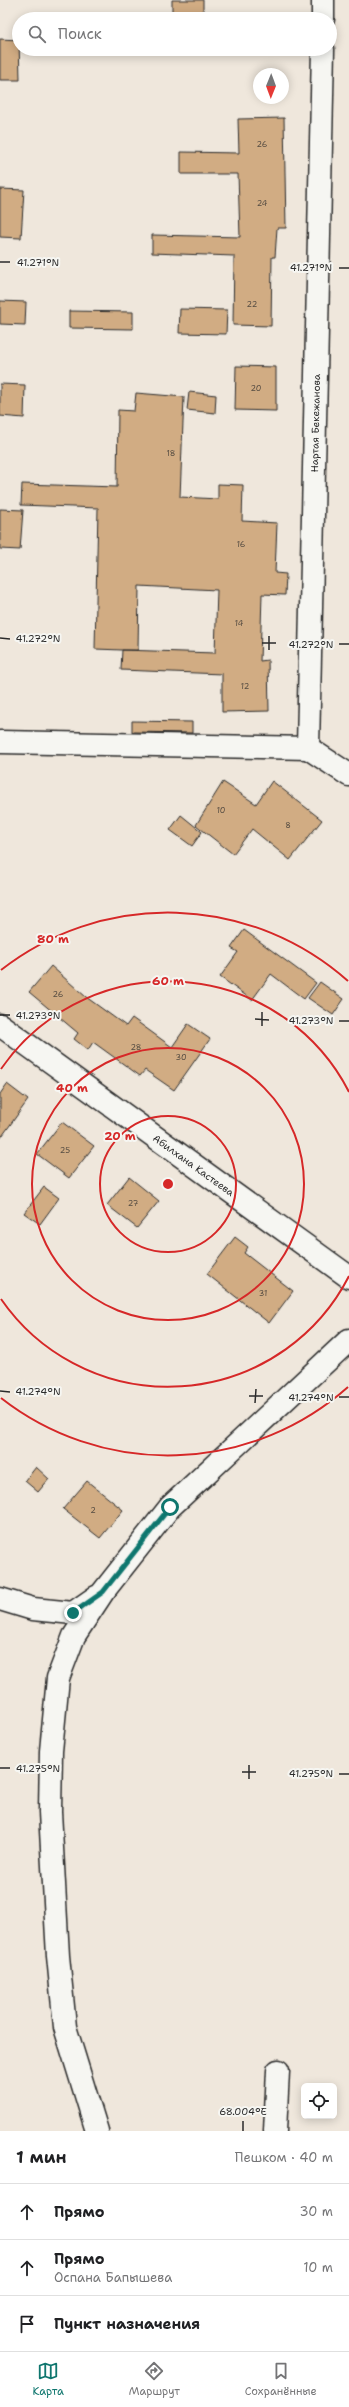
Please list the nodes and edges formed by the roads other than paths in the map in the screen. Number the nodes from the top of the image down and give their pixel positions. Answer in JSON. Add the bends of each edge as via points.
{"nodes":[{"id":1,"x":323,"y":0,"type":"edge"},
{"id":2,"x":323,"y":12,"type":"edge"},
{"id":3,"x":323,"y":56,"type":"edge"},
{"id":4,"x":0,"y":742,"type":"edge"},
{"id":5,"x":308,"y":748,"type":"junction"},
{"id":6,"x":349,"y":775,"type":"edge"},
{"id":7,"x":0,"y":1025,"type":"edge"},
{"id":8,"x":349,"y":1277,"type":"edge"},
{"id":9,"x":349,"y":1340,"type":"edge"},
{"id":10,"x":103,"y":1592,"type":"junction"},
{"id":11,"x":0,"y":1599,"type":"edge"},
{"id":12,"x":278,"y":2071,"type":"dead end"},
{"id":13,"x":97,"y":2131,"type":"edge"},
{"id":14,"x":275,"y":2131,"type":"edge"}],
"edges":[{"from":1,"to":2,"type":"street"},
{"from":3,"to":5,"type":"street","name":"Нартая Бекежанова"},
{"from":4,"to":5,"type":"street"},
{"from":5,"to":6,"type":"street"},
{"from":7,"to":8,"type":"street","name":"Абилхана Кастеева"},
{"from":9,"to":10,"type":"street","via":[[170,1507]]},
{"from":10,"to":11,"type":"street","via":[[73,1613],[33,1609]]},
{"from":10,"to":13,"type":"street","via":[[74,1636],[58,1678],[51,1751],[50,1812],[58,1956],[65,2027]]},
{"from":12,"to":14,"type":"street"}]}
